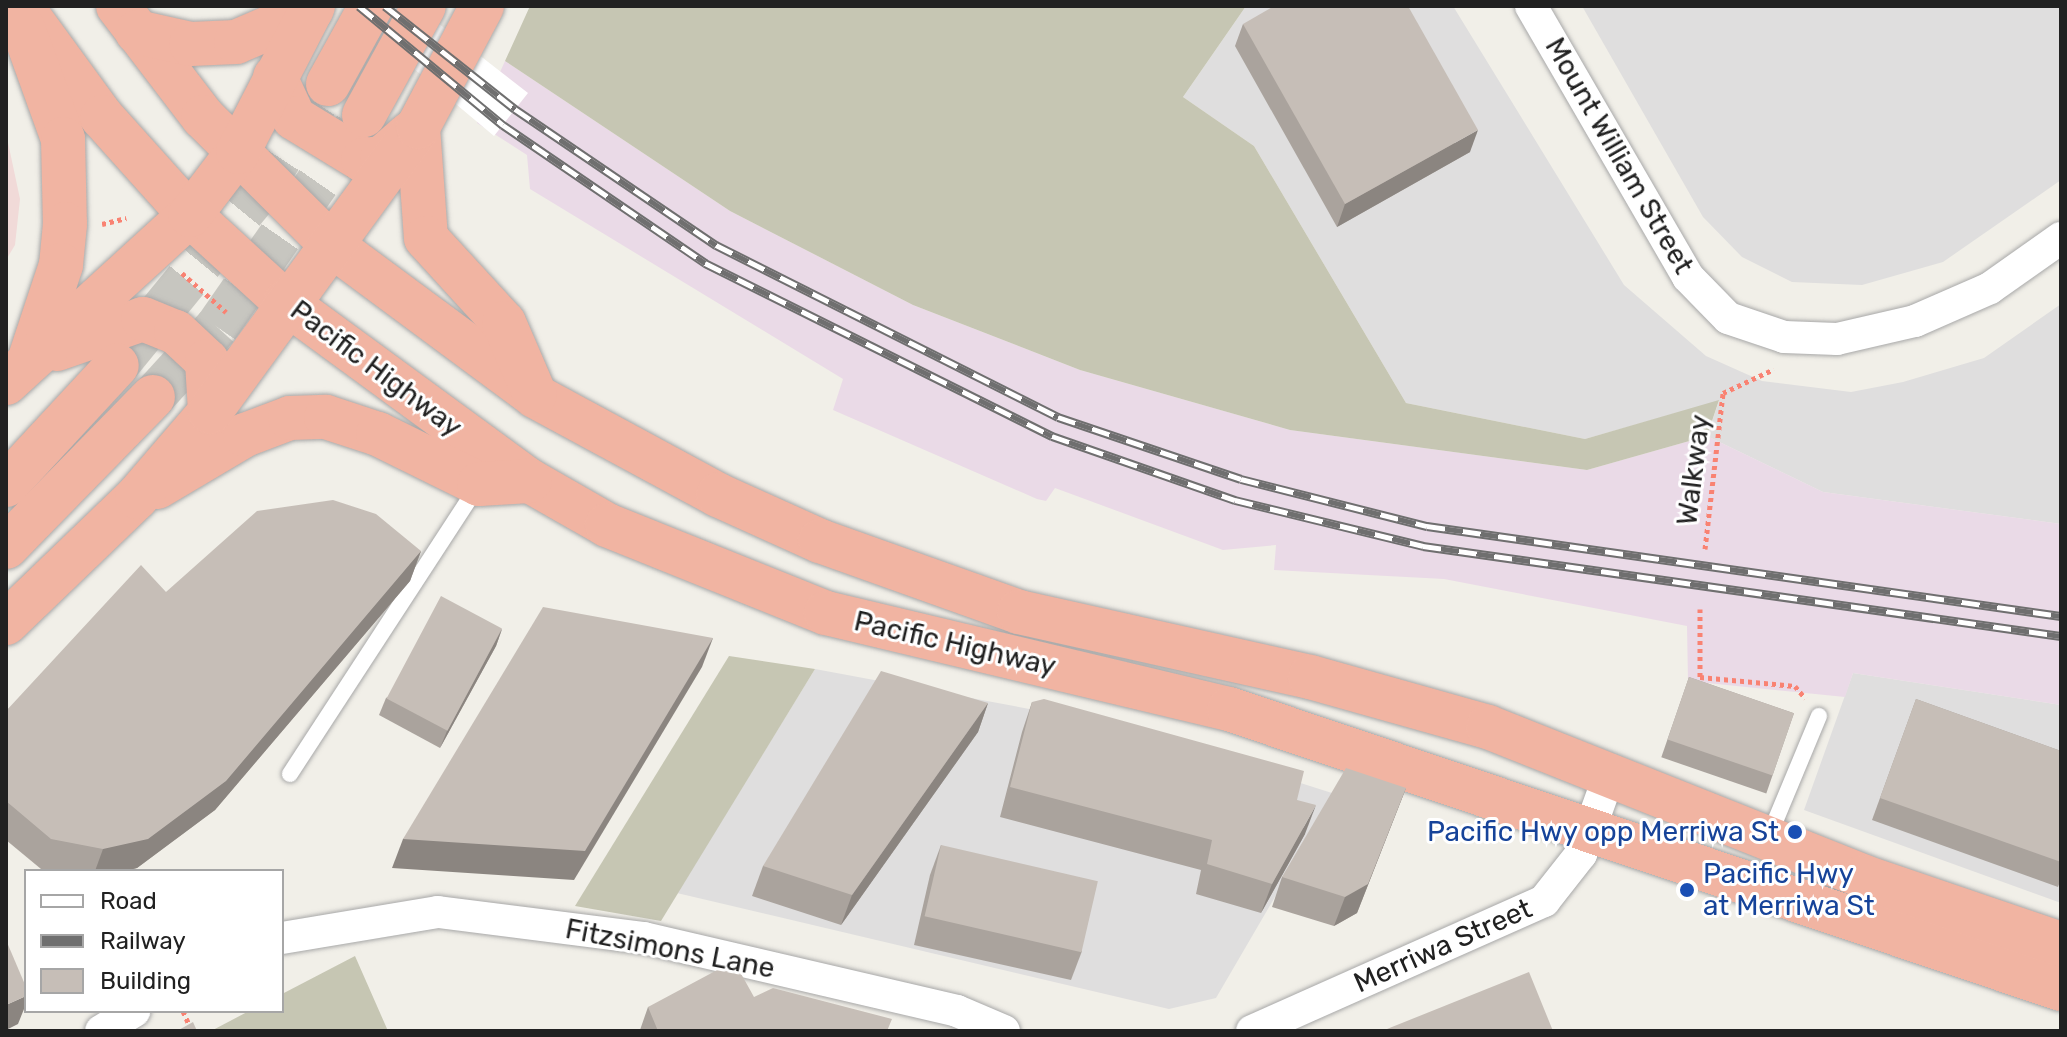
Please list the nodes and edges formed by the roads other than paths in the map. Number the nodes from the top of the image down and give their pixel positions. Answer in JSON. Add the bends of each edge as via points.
{"nodes":[{"id":1,"x":18,"y":6,"type":"edge"},
{"id":2,"x":371,"y":6,"type":"edge"},
{"id":3,"x":424,"y":6,"type":"edge"},
{"id":4,"x":482,"y":6,"type":"edge"},
{"id":5,"x":1531,"y":6,"type":"edge"},
{"id":6,"x":312,"y":8,"type":"edge"},
{"id":7,"x":127,"y":19,"type":"edge"},
{"id":8,"x":275,"y":77,"type":"junction"},
{"id":9,"x":328,"y":84,"type":"tunnel mouth"},
{"id":10,"x":364,"y":115,"type":"tunnel mouth"},
{"id":11,"x":418,"y":127,"type":"junction"},
{"id":12,"x":238,"y":152,"type":"junction"},
{"id":13,"x":190,"y":215,"type":"junction"},
{"id":14,"x":2061,"y":238,"type":"edge"},
{"id":15,"x":334,"y":247,"type":"junction"},
{"id":16,"x":285,"y":302,"type":"junction"},
{"id":17,"x":117,"y":365,"type":"tunnel mouth"},
{"id":18,"x":17,"y":372,"type":"edge"},
{"id":19,"x":535,"y":396,"type":"junction"},
{"id":20,"x":153,"y":397,"type":"tunnel mouth"},
{"id":21,"x":210,"y":412,"type":"junction"},
{"id":22,"x":530,"y":481,"type":"junction"},
{"id":23,"x":479,"y":484,"type":"junction"},
{"id":24,"x":6,"y":485,"type":"edge"},
{"id":25,"x":137,"y":497,"type":"junction"},
{"id":26,"x":6,"y":547,"type":"edge"},
{"id":27,"x":6,"y":623,"type":"edge"},
{"id":28,"x":1819,"y":716,"type":"road end"},
{"id":29,"x":1610,"y":773,"type":"junction"},
{"id":30,"x":290,"y":774,"type":"dead end"},
{"id":31,"x":1590,"y":829,"type":"junction"},
{"id":32,"x":1769,"y":836,"type":"junction"},
{"id":33,"x":284,"y":938,"type":"edge"},
{"id":34,"x":2061,"y":944,"type":"edge"},
{"id":35,"x":2061,"y":989,"type":"edge"},
{"id":36,"x":131,"y":1013,"type":"edge"},
{"id":37,"x":101,"y":1031,"type":"edge"},
{"id":38,"x":1004,"y":1031,"type":"edge"},
{"id":39,"x":1252,"y":1031,"type":"edge"}],
"edges":[{"from":1,"to":13,"type":"highway","name":"Pacific Highway","via":[[102,117]]},
{"from":1,"to":18,"type":"highway","via":[[63,139],[61,265]]},
{"from":2,"to":9,"type":"highway"},
{"from":3,"to":10,"type":"highway"},
{"from":4,"to":11,"type":"highway"},
{"from":5,"to":14,"type":"street","name":"Mount William Street","via":[[1688,277],[1728,318],[1784,337],[1837,339],[1915,321],[1990,288]]},
{"from":6,"to":7,"type":"highway","via":[[236,42],[191,44]]},
{"from":6,"to":8,"type":"highway"},
{"from":7,"to":12,"type":"highway","name":"Pacific Highway"},
{"from":8,"to":11,"type":"highway","via":[[294,118],[363,160],[382,158]]},
{"from":8,"to":12,"type":"highway"},
{"from":11,"to":15,"type":"highway"},
{"from":11,"to":19,"type":"highway","via":[[426,238],[504,323]]},
{"from":12,"to":13,"type":"highway"},
{"from":12,"to":15,"type":"highway","name":"Pacific Highway"},
{"from":13,"to":16,"type":"highway","name":"Pacific Highway"},
{"from":13,"to":18,"type":"highway"},
{"from":15,"to":16,"type":"highway"},
{"from":15,"to":19,"type":"highway","name":"Pacific Highway"},
{"from":16,"to":21,"type":"highway"},
{"from":16,"to":22,"type":"highway","name":"Pacific Highway"},
{"from":17,"to":24,"type":"highway"},
{"from":18,"to":21,"type":"highway","via":[[143,319],[176,332],[207,361]]},
{"from":19,"to":29,"type":"highway","name":"Pacific Highway","via":[[718,495],[961,594],[1397,699]]},
{"from":20,"to":26,"type":"highway"},
{"from":21,"to":25,"type":"highway"},
{"from":22,"to":23,"type":"highway"},
{"from":22,"to":31,"type":"highway","name":"Pacific Highway","via":[[607,525],[782,599],[868,625],[1150,686]]},
{"from":23,"to":25,"type":"highway","via":[[378,434],[314,417],[245,435]]},
{"from":23,"to":30,"type":"lane"},
{"from":25,"to":27,"type":"highway"},
{"from":28,"to":32,"type":"lane"},
{"from":29,"to":31,"type":"street","name":"Merriwa Street"},
{"from":29,"to":32,"type":"highway","name":"Pacific Highway"},
{"from":31,"to":35,"type":"highway","name":"Pacific Highway"},
{"from":31,"to":39,"type":"street","name":"Merriwa Street","via":[[1562,885],[1544,901]]},
{"from":32,"to":34,"type":"highway","name":"Pacific Highway"},
{"from":33,"to":38,"type":"street","name":"Fitzsimons Lane","via":[[438,912],[644,938],[957,1011]]},
{"from":36,"to":37,"type":"street"}]}
